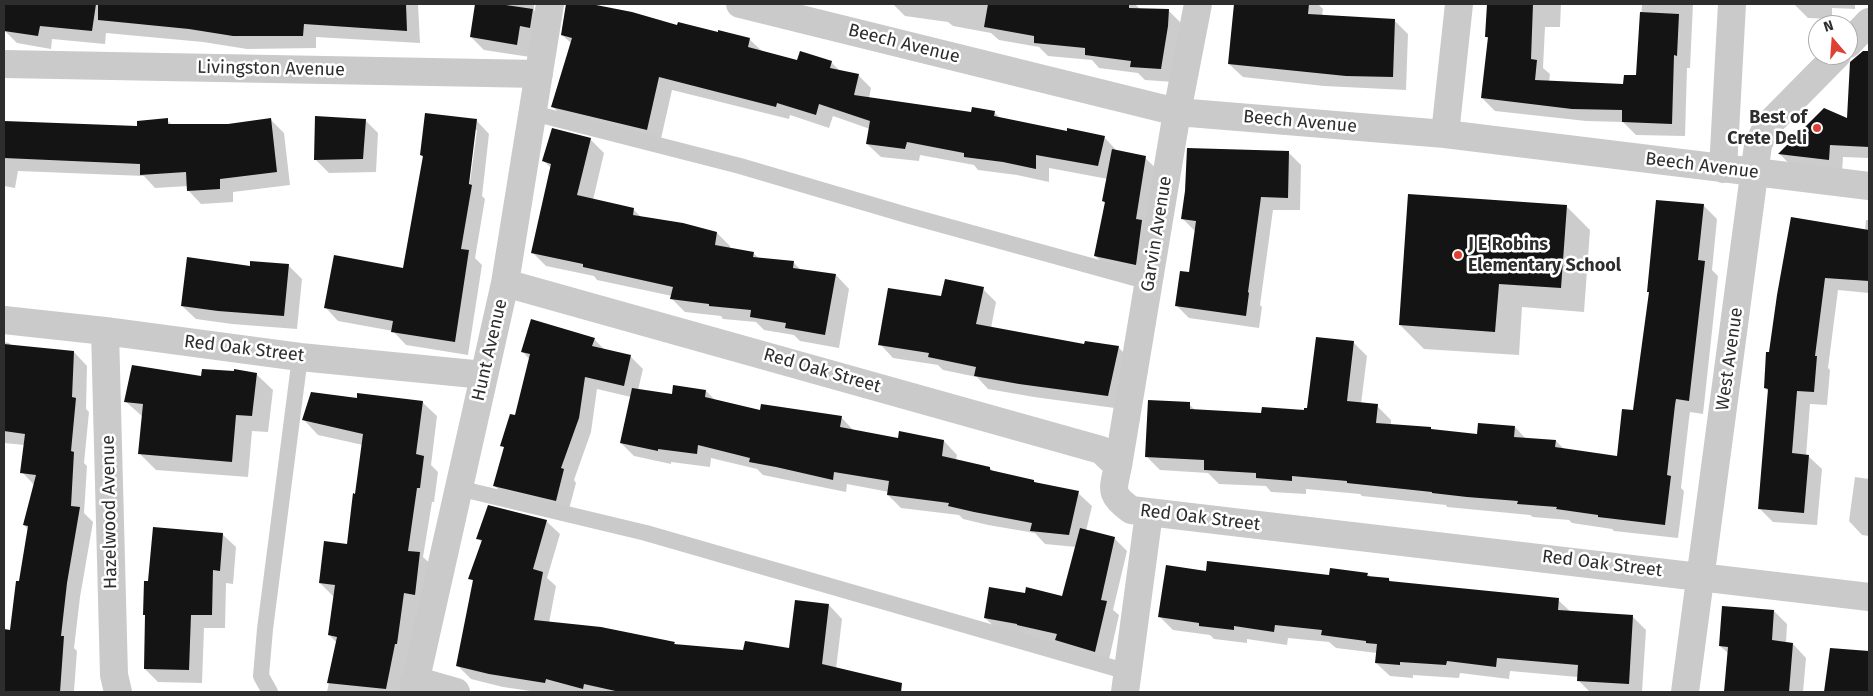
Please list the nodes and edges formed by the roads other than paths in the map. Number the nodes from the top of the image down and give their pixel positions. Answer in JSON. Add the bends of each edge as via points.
{"nodes":[{"id":1,"x":550,"y":4,"type":"edge"},
{"id":2,"x":740,"y":4,"type":"edge"},
{"id":3,"x":1198,"y":4,"type":"edge"},
{"id":4,"x":1459,"y":4,"type":"edge"},
{"id":5,"x":1732,"y":4,"type":"edge"},
{"id":6,"x":1869,"y":22,"type":"edge"},
{"id":7,"x":1858,"y":34,"type":"edge"},
{"id":8,"x":4,"y":64,"type":"edge"},
{"id":9,"x":1827,"y":65,"type":"edge"},
{"id":10,"x":539,"y":74,"type":"junction"},
{"id":11,"x":1177,"y":112,"type":"junction"},
{"id":12,"x":533,"y":113,"type":"junction"},
{"id":13,"x":1445,"y":134,"type":"junction"},
{"id":14,"x":1723,"y":169,"type":"junction"},
{"id":15,"x":1754,"y":172,"type":"junction"},
{"id":16,"x":1869,"y":186,"type":"edge"},
{"id":17,"x":1149,"y":282,"type":"junction"},
{"id":18,"x":505,"y":283,"type":"junction"},
{"id":19,"x":4,"y":320,"type":"edge"},
{"id":20,"x":105,"y":331,"type":"junction"},
{"id":21,"x":300,"y":357,"type":"junction"},
{"id":22,"x":484,"y":374,"type":"junction"},
{"id":23,"x":1118,"y":466,"type":"junction"},
{"id":24,"x":458,"y":488,"type":"junction"},
{"id":25,"x":1149,"y":513,"type":"junction"},
{"id":26,"x":1701,"y":576,"type":"junction"},
{"id":27,"x":1869,"y":597,"type":"edge"},
{"id":28,"x":1127,"y":682,"type":"edge"},
{"id":29,"x":413,"y":686,"type":"edge"},
{"id":30,"x":118,"y":692,"type":"edge"},
{"id":31,"x":270,"y":692,"type":"edge"},
{"id":32,"x":456,"y":692,"type":"edge"},
{"id":33,"x":1685,"y":692,"type":"edge"}],
"edges":[{"from":1,"to":10,"type":"street","name":"Hunt Avenue"},
{"from":2,"to":11,"type":"street","name":"Beech Avenue"},
{"from":3,"to":11,"type":"street","name":"Garvin Avenue"},
{"from":4,"to":13,"type":"street"},
{"from":5,"to":14,"type":"street"},
{"from":6,"to":7,"type":"street"},
{"from":8,"to":10,"type":"street","name":"Livingston Avenue"},
{"from":9,"to":15,"type":"street","name":"West Avenue","via":[[1767,126],[1758,145]]},
{"from":10,"to":12,"type":"street","name":"Hunt Avenue"},
{"from":11,"to":13,"type":"street","name":"Beech Avenue"},
{"from":11,"to":17,"type":"street","name":"Garvin Avenue"},
{"from":12,"to":17,"type":"lane","via":[[740,166]]},
{"from":12,"to":18,"type":"street","name":"Hunt Avenue"},
{"from":13,"to":14,"type":"street","name":"Beech Avenue"},
{"from":14,"to":15,"type":"street","name":"Beech Avenue"},
{"from":15,"to":16,"type":"street","name":"Beech Avenue"},
{"from":15,"to":26,"type":"street","name":"West Avenue"},
{"from":17,"to":23,"type":"street","name":"Garvin Avenue"},
{"from":18,"to":22,"type":"street","name":"Hunt Avenue"},
{"from":18,"to":23,"type":"street","name":"Red Oak Street","via":[[1101,450]]},
{"from":19,"to":20,"type":"street","name":"Red Oak Street"},
{"from":20,"to":21,"type":"street","name":"Red Oak Street"},
{"from":20,"to":30,"type":"street","name":"Hazelwood Avenue","via":[[114,675]]},
{"from":21,"to":22,"type":"street","name":"Red Oak Street"},
{"from":21,"to":31,"type":"lane","via":[[265,629],[261,676]]},
{"from":22,"to":24,"type":"street","name":"Hunt Avenue"},
{"from":23,"to":25,"type":"street","name":"Red Oak Street","via":[[1113,488],[1118,500],[1131,510]]},
{"from":24,"to":28,"type":"lane","via":[[646,533]]},
{"from":24,"to":29,"type":"street","name":"Hunt Avenue"},
{"from":25,"to":26,"type":"street","name":"Red Oak Street"},
{"from":25,"to":28,"type":"street"},
{"from":26,"to":27,"type":"street","name":"Red Oak Street"},
{"from":26,"to":33,"type":"street","name":"West Avenue"},
{"from":29,"to":32,"type":"street"}]}
